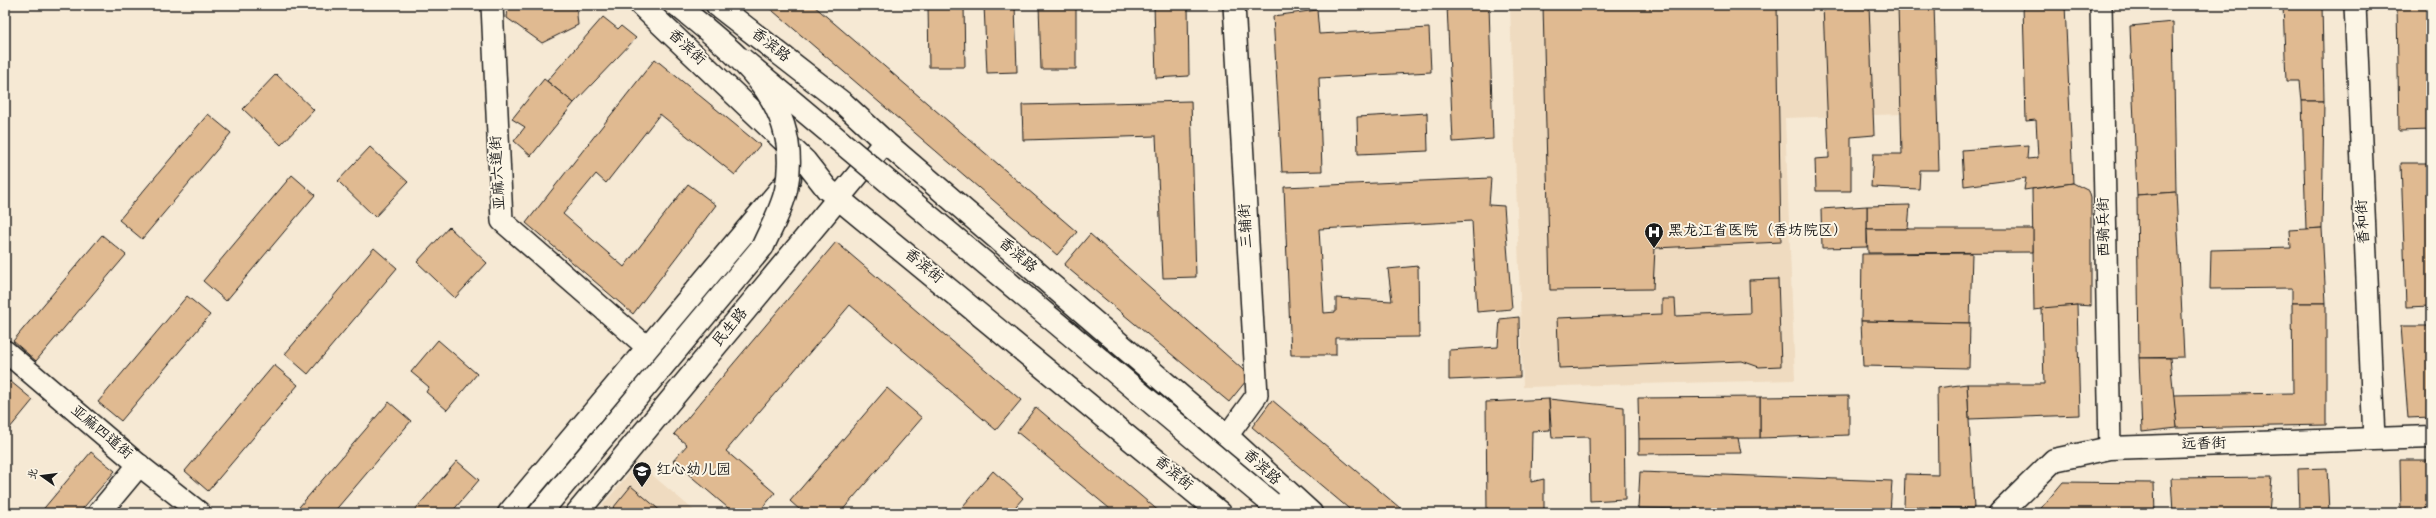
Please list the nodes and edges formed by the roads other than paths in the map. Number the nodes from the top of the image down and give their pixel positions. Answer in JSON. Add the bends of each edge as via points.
{"nodes":[{"id":1,"x":492,"y":5,"type":"edge"},
{"id":2,"x":641,"y":5,"type":"edge"},
{"id":3,"x":677,"y":5,"type":"edge"},
{"id":4,"x":717,"y":5,"type":"edge"},
{"id":5,"x":1234,"y":5,"type":"edge"},
{"id":6,"x":2101,"y":5,"type":"edge"},
{"id":7,"x":2355,"y":5,"type":"edge"},
{"id":8,"x":742,"y":59,"type":"junction"},
{"id":9,"x":885,"y":142,"type":"junction"},
{"id":10,"x":806,"y":161,"type":"junction"},
{"id":11,"x":839,"y":199,"type":"junction"},
{"id":12,"x":647,"y":347,"type":"junction"},
{"id":13,"x":5,"y":351,"type":"edge"},
{"id":14,"x":1227,"y":436,"type":"junction"},
{"id":15,"x":2431,"y":438,"type":"edge"},
{"id":16,"x":2374,"y":439,"type":"junction"},
{"id":17,"x":2110,"y":448,"type":"junction"},
{"id":18,"x":139,"y":465,"type":"junction"},
{"id":19,"x":1277,"y":508,"type":"edge"},
{"id":20,"x":100,"y":513,"type":"edge"},
{"id":21,"x":200,"y":513,"type":"edge"},
{"id":22,"x":509,"y":513,"type":"edge"},
{"id":23,"x":540,"y":513,"type":"edge"},
{"id":24,"x":577,"y":513,"type":"edge"},
{"id":25,"x":1220,"y":513,"type":"edge"},
{"id":26,"x":1311,"y":513,"type":"edge"},
{"id":27,"x":2000,"y":513,"type":"edge"}],
"edges":[{"from":1,"to":12,"type":"street","name":"亚麻六道街","via":[[502,221]]},
{"from":2,"to":10,"type":"main road","name":"香滨街"},
{"from":3,"to":8,"type":"main road","bridge":true},
{"from":4,"to":9,"type":"main road","name":"香滨路","via":[[844,104]]},
{"from":5,"to":14,"type":"street","name":"三辅街","via":[[1257,395]]},
{"from":6,"to":17,"type":"street","name":"西骑兵街"},
{"from":7,"to":16,"type":"street","name":"香和街"},
{"from":8,"to":19,"type":"main road","bridge":true},
{"from":8,"to":23,"type":"main road","bridge":true,"via":[[767,90],[778,109],[786,133],[789,160],[786,191],[763,246]]},
{"from":9,"to":11,"type":"main road","name":"民生路"},
{"from":9,"to":14,"type":"main road","name":"香滨路"},
{"from":10,"to":11,"type":"main road","name":"香滨街","via":[[827,189]]},
{"from":10,"to":12,"type":"main road"},
{"from":11,"to":24,"type":"main road","name":"民生路"},
{"from":11,"to":25,"type":"main road","name":"香滨街"},
{"from":12,"to":22,"type":"main road"},
{"from":13,"to":18,"type":"street","name":"亚麻四道街"},
{"from":14,"to":26,"type":"main road","name":"香滨路"},
{"from":15,"to":16,"type":"main road","name":"远香街"},
{"from":16,"to":17,"type":"main road","name":"远香街"},
{"from":17,"to":27,"type":"main road","name":"远香街","via":[[2054,460]]},
{"from":18,"to":20,"type":"main road"},
{"from":18,"to":21,"type":"street","name":"亚麻四道街"}]}
